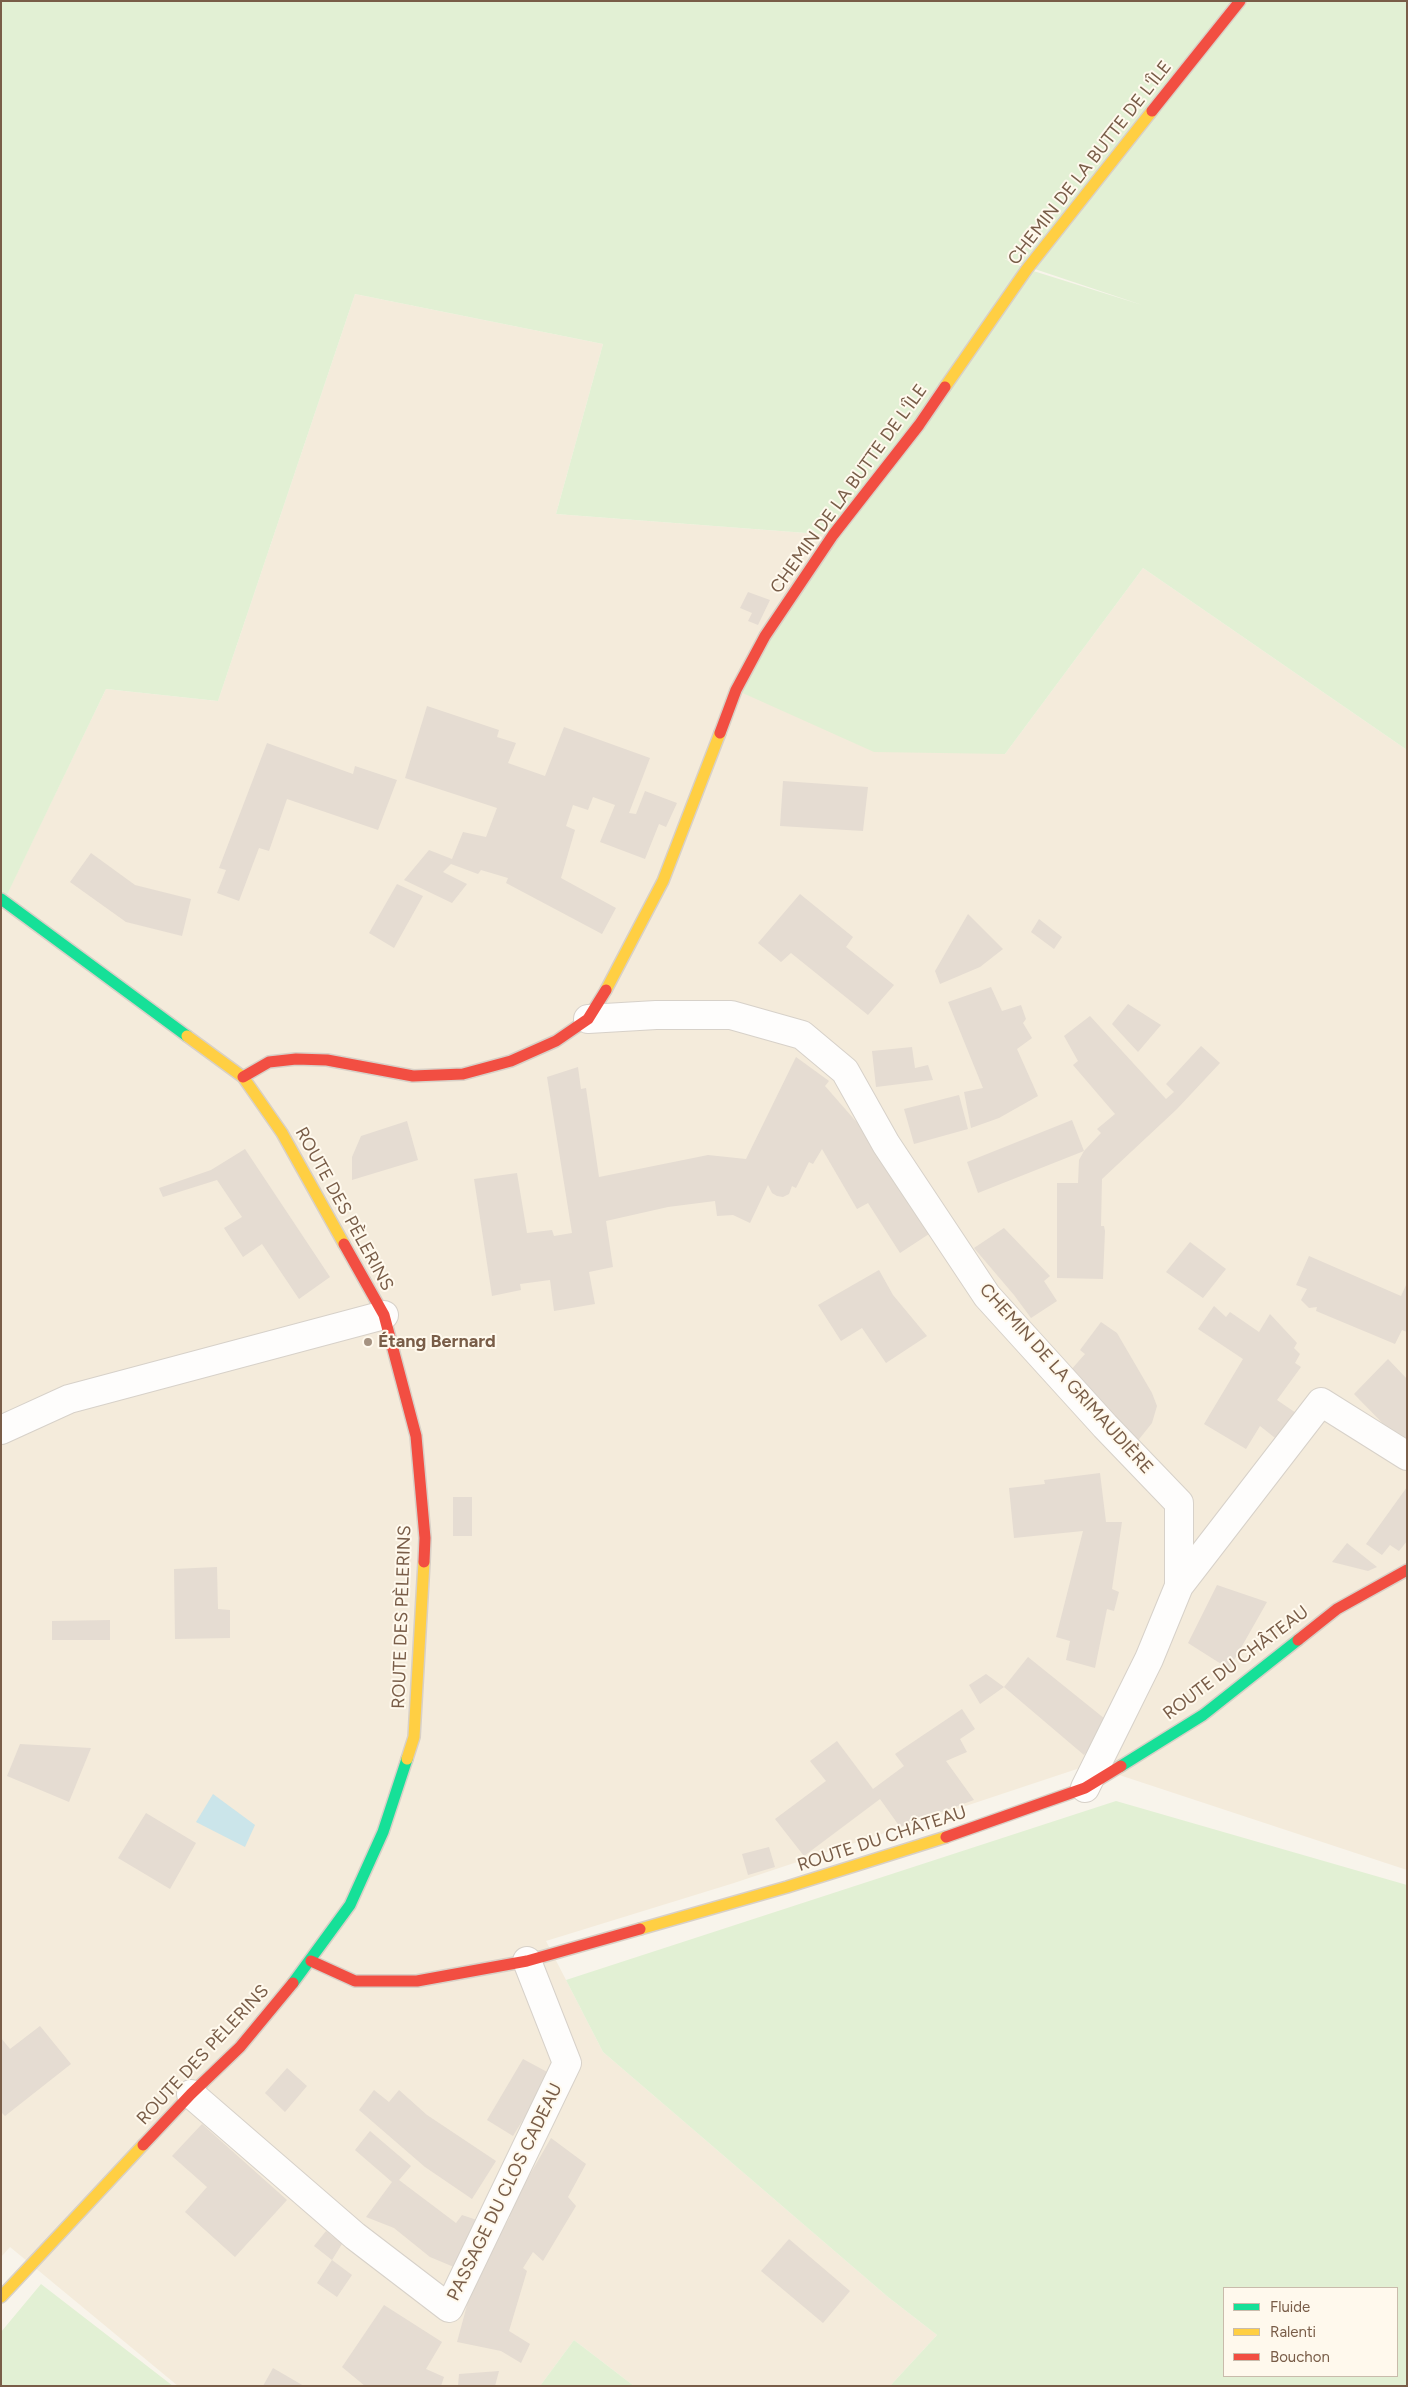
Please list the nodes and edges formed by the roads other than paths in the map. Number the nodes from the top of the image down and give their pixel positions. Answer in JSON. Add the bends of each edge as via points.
{"nodes":[{"id":1,"x":1240,"y":1,"type":"edge"},
{"id":2,"x":2,"y":900,"type":"edge"},
{"id":3,"x":588,"y":1019,"type":"junction"},
{"id":4,"x":243,"y":1078,"type":"junction"},
{"id":5,"x":384,"y":1315,"type":"junction"},
{"id":6,"x":1,"y":1430,"type":"edge"},
{"id":7,"x":1407,"y":1456,"type":"edge"},
{"id":8,"x":1407,"y":1570,"type":"edge"},
{"id":9,"x":1179,"y":1586,"type":"junction"},
{"id":10,"x":1085,"y":1788,"type":"junction"},
{"id":11,"x":311,"y":1961,"type":"junction"},
{"id":12,"x":527,"y":1961,"type":"junction"},
{"id":13,"x":191,"y":2094,"type":"junction"},
{"id":14,"x":1,"y":2297,"type":"edge"}],
"edges":[{"from":1,"to":3,"type":"street","name":"CHEMIN DE LA BUTTE DE L'ÎLE","via":[[1027,269],[919,425],[833,535],[765,636],[736,690],[663,882],[618,971]]},
{"from":2,"to":4,"type":"street","name":"ROUTE DES PÈLERINS"},
{"from":3,"to":4,"type":"street","name":"CHEMIN DE LA BUTTE DE L'ÎLE","via":[[556,1041],[511,1061],[463,1074],[413,1076],[327,1060],[296,1059],[269,1062]]},
{"from":3,"to":9,"type":"street","name":"CHEMIN DE LA GRIMAUDIÈRE","via":[[732,1015],[802,1035],[845,1071],[886,1144],[987,1296],[1179,1503]]},
{"from":4,"to":5,"type":"street","name":"ROUTE DES PÈLERINS","via":[[282,1133]]},
{"from":5,"to":6,"type":"street","via":[[69,1399]]},
{"from":5,"to":11,"type":"street","name":"ROUTE DES PÈLERINS","via":[[416,1436],[425,1538],[414,1737],[383,1832],[350,1905]]},
{"from":7,"to":9,"type":"street","via":[[1321,1402]]},
{"from":8,"to":10,"type":"street","name":"ROUTE DU CHÂTEAU","via":[[1337,1609],[1203,1715]]},
{"from":9,"to":10,"type":"street","name":"CHEMIN DE LA GRIMAUDIÈRE","via":[[1149,1659]]},
{"from":10,"to":12,"type":"street","name":"ROUTE DU CHÂTEAU","via":[[966,1832]]},
{"from":11,"to":12,"type":"street","name":"ROUTE DU CHÂTEAU","via":[[355,1981],[417,1980]]},
{"from":11,"to":13,"type":"street","name":"ROUTE DES PÈLERINS","via":[[240,2047]]},
{"from":12,"to":13,"type":"street","name":"PASSAGE DU CLOS CADEAU","via":[[567,2063],[449,2308],[355,2236]]},
{"from":13,"to":14,"type":"street","name":"ROUTE DES PÈLERINS"}]}
